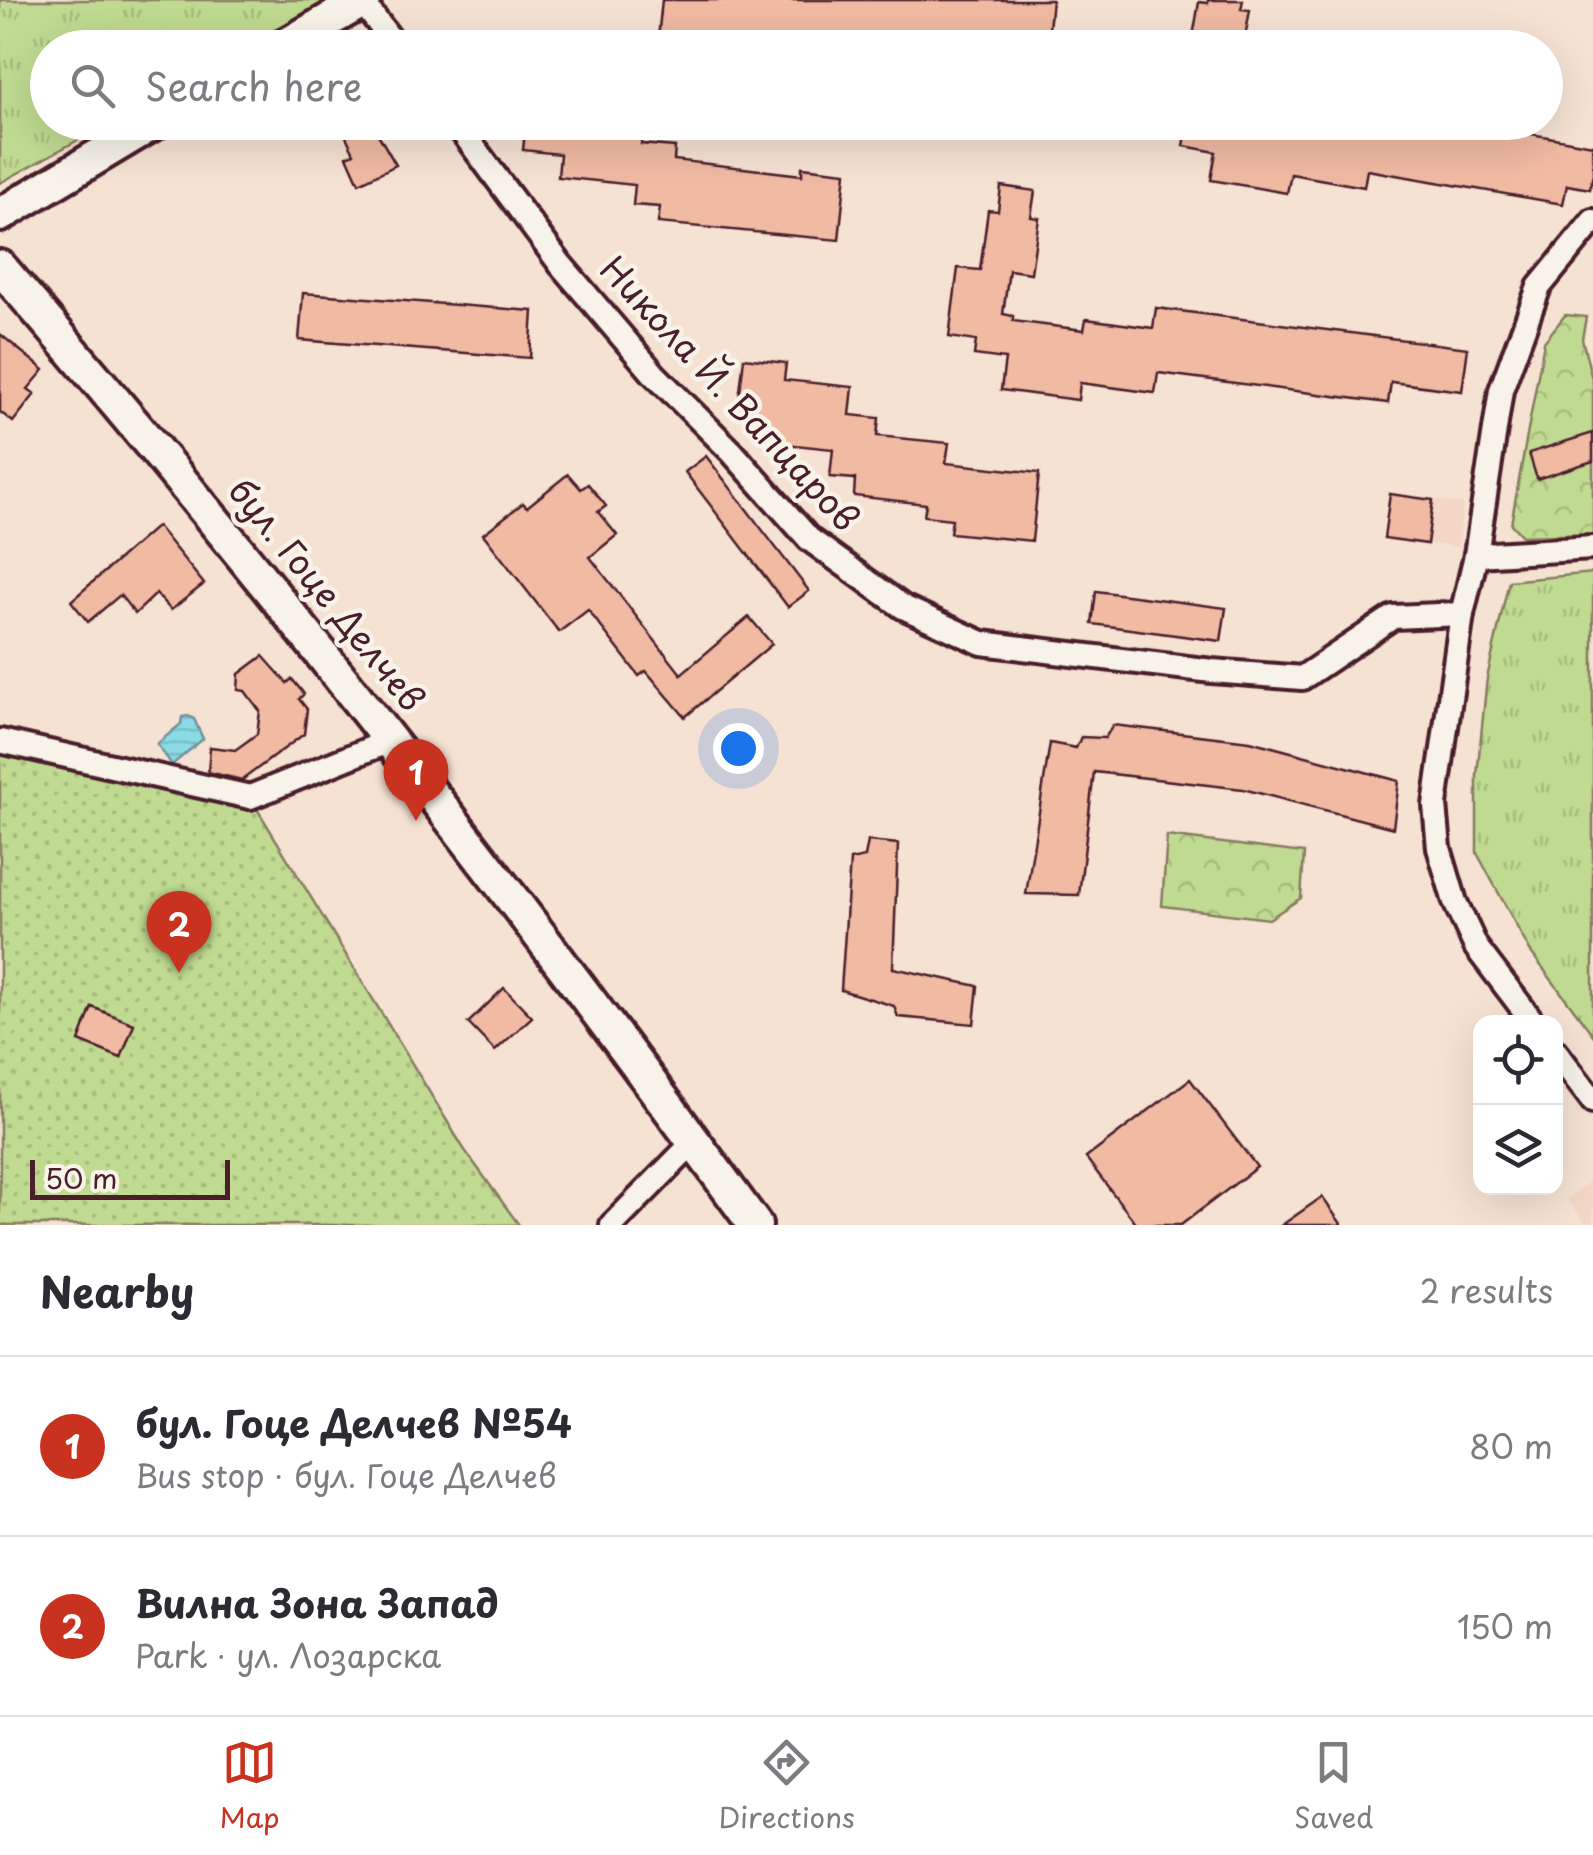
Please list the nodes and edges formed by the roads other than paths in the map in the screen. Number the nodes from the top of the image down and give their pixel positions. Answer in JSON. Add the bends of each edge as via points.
{"nodes":[{"id":1,"x":362,"y":0,"type":"edge"},
{"id":2,"x":311,"y":30,"type":"edge"},
{"id":3,"x":384,"y":30,"type":"edge"},
{"id":4,"x":125,"y":140,"type":"edge"},
{"id":5,"x":468,"y":140,"type":"edge"},
{"id":6,"x":0,"y":216,"type":"edge"},
{"id":7,"x":1593,"y":221,"type":"edge"},
{"id":8,"x":0,"y":267,"type":"edge"},
{"id":9,"x":1593,"y":548,"type":"edge"},
{"id":10,"x":1476,"y":555,"type":"junction"},
{"id":11,"x":1462,"y":614,"type":"junction"},
{"id":12,"x":392,"y":740,"type":"junction"},
{"id":13,"x":0,"y":741,"type":"edge"},
{"id":14,"x":1528,"y":1015,"type":"edge"},
{"id":15,"x":1563,"y":1061,"type":"edge"},
{"id":16,"x":1593,"y":1101,"type":"edge"},
{"id":17,"x":694,"y":1142,"type":"junction"},
{"id":18,"x":612,"y":1225,"type":"edge"},
{"id":19,"x":755,"y":1225,"type":"edge"}],
"edges":[{"from":1,"to":2,"type":"main road"},
{"from":1,"to":3,"type":"street"},
{"from":4,"to":6,"type":"main road"},
{"from":5,"to":11,"type":"street","name":"Никола Й. Вапцаров","via":[[561,265],[654,374],[809,539],[902,607],[982,643],[1302,678],[1393,616]]},
{"from":7,"to":10,"type":"street","via":[[1539,287],[1512,352]]},
{"from":8,"to":12,"type":"main road","name":"бул. Гоце Делчев"},
{"from":9,"to":10,"type":"street"},
{"from":10,"to":11,"type":"street"},
{"from":11,"to":14,"type":"street","via":[[1435,805],[1439,848],[1476,948]]},
{"from":12,"to":13,"type":"street","via":[[250,798]]},
{"from":12,"to":17,"type":"main road","name":"бул. Гоце Делчев"},
{"from":15,"to":16,"type":"street"},
{"from":17,"to":18,"type":"street"},
{"from":17,"to":19,"type":"main road","name":"бул. Гоце Делчев"}]}
